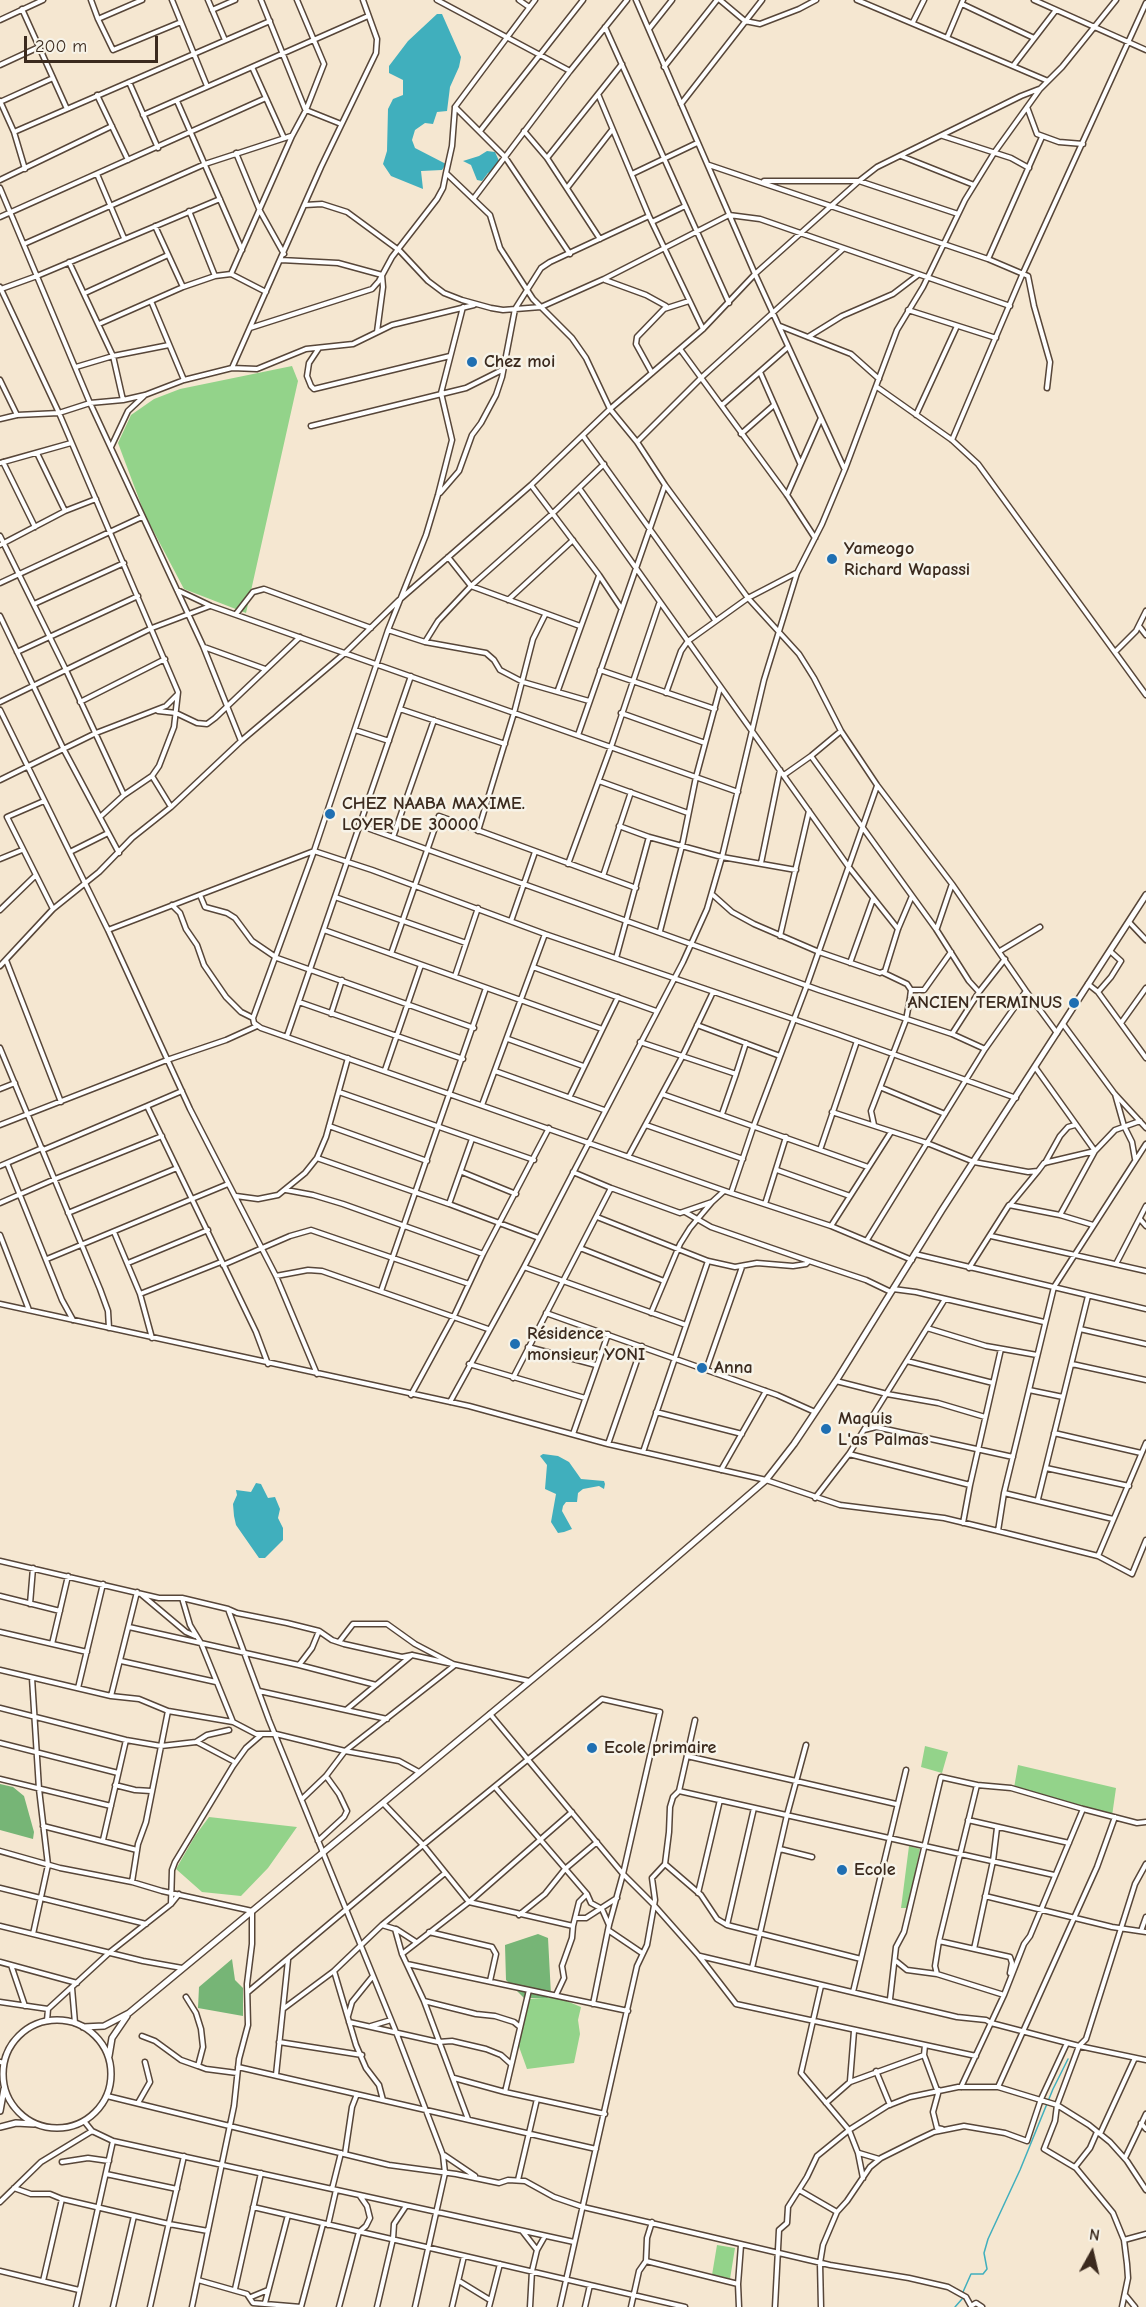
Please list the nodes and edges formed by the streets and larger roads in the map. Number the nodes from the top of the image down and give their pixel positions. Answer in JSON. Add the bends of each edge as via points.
{"nodes":[{"id":1,"x":43,"y":0,"type":"edge"},
{"id":2,"x":91,"y":0,"type":"edge"},
{"id":3,"x":142,"y":0,"type":"edge"},
{"id":4,"x":172,"y":0,"type":"edge"},
{"id":5,"x":208,"y":0,"type":"edge"},
{"id":6,"x":235,"y":0,"type":"edge"},
{"id":7,"x":261,"y":0,"type":"edge"},
{"id":8,"x":297,"y":0,"type":"edge"},
{"id":9,"x":363,"y":0,"type":"edge"},
{"id":10,"x":437,"y":0,"type":"edge"},
{"id":11,"x":519,"y":0,"type":"edge"},
{"id":12,"x":535,"y":0,"type":"edge"},
{"id":13,"x":583,"y":0,"type":"edge"},
{"id":14,"x":627,"y":0,"type":"edge"},
{"id":15,"x":636,"y":0,"type":"edge"},
{"id":16,"x":672,"y":0,"type":"edge"},
{"id":17,"x":718,"y":0,"type":"edge"},
{"id":18,"x":762,"y":0,"type":"edge"},
{"id":19,"x":816,"y":0,"type":"edge"},
{"id":20,"x":857,"y":0,"type":"edge"},
{"id":21,"x":924,"y":0,"type":"edge"},
{"id":22,"x":1034,"y":0,"type":"edge"},
{"id":23,"x":1116,"y":0,"type":"edge"},
{"id":24,"x":963,"y":2,"type":"edge"},
{"id":25,"x":1146,"y":3,"type":"edge"},
{"id":26,"x":530,"y":7,"type":"junction"},
{"id":27,"x":22,"y":9,"type":"junction"},
{"id":28,"x":212,"y":9,"type":"junction"},
{"id":29,"x":1056,"y":10,"type":"junction"},
{"id":30,"x":368,"y":16,"type":"junction"},
{"id":31,"x":98,"y":19,"type":"junction"},
{"id":32,"x":0,"y":20,"type":"edge"},
{"id":33,"x":270,"y":21,"type":"junction"},
{"id":34,"x":746,"y":21,"type":"junction"},
{"id":35,"x":181,"y":22,"type":"junction"},
{"id":36,"x":913,"y":22,"type":"junction"},
{"id":37,"x":1095,"y":26,"type":"junction"},
{"id":38,"x":605,"y":27,"type":"junction"},
{"id":39,"x":649,"y":29,"type":"junction"},
{"id":40,"x":507,"y":37,"type":"junction"},
{"id":41,"x":947,"y":38,"type":"junction"},
{"id":42,"x":1034,"y":38,"type":"junction"},
{"id":43,"x":225,"y":40,"type":"junction"},
{"id":44,"x":315,"y":41,"type":"junction"},
{"id":45,"x":1128,"y":42,"type":"junction"},
{"id":46,"x":39,"y":47,"type":"junction"},
{"id":47,"x":1146,"y":50,"type":"edge"},
{"id":48,"x":540,"y":53,"type":"junction"},
{"id":49,"x":195,"y":54,"type":"junction"},
{"id":50,"x":284,"y":54,"type":"junction"},
{"id":51,"x":622,"y":64,"type":"junction"},
{"id":52,"x":0,"y":65,"type":"edge"},
{"id":53,"x":1013,"y":66,"type":"junction"},
{"id":54,"x":252,"y":67,"type":"junction"},
{"id":55,"x":664,"y":67,"type":"junction"},
{"id":56,"x":570,"y":71,"type":"junction"},
{"id":57,"x":53,"y":78,"type":"junction"},
{"id":58,"x":1048,"y":81,"type":"junction"},
{"id":59,"x":129,"y":82,"type":"junction"},
{"id":60,"x":207,"y":86,"type":"junction"},
{"id":61,"x":1040,"y":89,"type":"junction"},
{"id":62,"x":598,"y":94,"type":"junction"},
{"id":63,"x":97,"y":95,"type":"junction"},
{"id":64,"x":266,"y":98,"type":"junction"},
{"id":65,"x":177,"y":100,"type":"junction"},
{"id":66,"x":0,"y":102,"type":"edge"},
{"id":67,"x":681,"y":104,"type":"junction"},
{"id":68,"x":455,"y":107,"type":"junction"},
{"id":69,"x":1027,"y":107,"type":"junction"},
{"id":70,"x":67,"y":109,"type":"junction"},
{"id":71,"x":306,"y":110,"type":"junction"},
{"id":72,"x":143,"y":115,"type":"junction"},
{"id":73,"x":342,"y":124,"type":"junction"},
{"id":74,"x":112,"y":126,"type":"junction"},
{"id":75,"x":612,"y":129,"type":"junction"},
{"id":76,"x":480,"y":131,"type":"junction"},
{"id":77,"x":524,"y":131,"type":"junction"},
{"id":78,"x":14,"y":132,"type":"junction"},
{"id":79,"x":191,"y":132,"type":"junction"},
{"id":80,"x":292,"y":136,"type":"junction"},
{"id":81,"x":942,"y":136,"type":"junction"},
{"id":82,"x":1042,"y":137,"type":"junction"},
{"id":83,"x":284,"y":138,"type":"junction"},
{"id":84,"x":697,"y":143,"type":"junction"},
{"id":85,"x":1083,"y":144,"type":"junction"},
{"id":86,"x":158,"y":148,"type":"junction"},
{"id":87,"x":236,"y":153,"type":"junction"},
{"id":88,"x":994,"y":153,"type":"junction"},
{"id":89,"x":901,"y":156,"type":"junction"},
{"id":90,"x":505,"y":157,"type":"junction"},
{"id":91,"x":547,"y":158,"type":"junction"},
{"id":92,"x":664,"y":158,"type":"junction"},
{"id":93,"x":128,"y":160,"type":"junction"},
{"id":94,"x":205,"y":164,"type":"junction"},
{"id":95,"x":708,"y":165,"type":"junction"},
{"id":96,"x":25,"y":168,"type":"junction"},
{"id":97,"x":1029,"y":168,"type":"junction"},
{"id":98,"x":446,"y":173,"type":"junction"},
{"id":99,"x":97,"y":174,"type":"junction"},
{"id":100,"x":632,"y":174,"type":"junction"},
{"id":101,"x":0,"y":180,"type":"edge"},
{"id":102,"x":760,"y":181,"type":"junction"},
{"id":103,"x":859,"y":181,"type":"junction"},
{"id":104,"x":974,"y":185,"type":"junction"},
{"id":105,"x":0,"y":188,"type":"edge"},
{"id":106,"x":567,"y":188,"type":"junction"},
{"id":107,"x":474,"y":198,"type":"junction"},
{"id":108,"x":219,"y":199,"type":"junction"},
{"id":109,"x":305,"y":205,"type":"junction"},
{"id":110,"x":110,"y":206,"type":"junction"},
{"id":111,"x":685,"y":206,"type":"junction"},
{"id":112,"x":831,"y":208,"type":"junction"},
{"id":113,"x":260,"y":211,"type":"junction"},
{"id":114,"x":10,"y":212,"type":"junction"},
{"id":115,"x":189,"y":212,"type":"junction"},
{"id":116,"x":958,"y":214,"type":"junction"},
{"id":117,"x":729,"y":215,"type":"junction"},
{"id":118,"x":649,"y":216,"type":"junction"},
{"id":119,"x":0,"y":217,"type":"edge"},
{"id":120,"x":652,"y":222,"type":"junction"},
{"id":121,"x":155,"y":226,"type":"junction"},
{"id":122,"x":696,"y":231,"type":"junction"},
{"id":123,"x":801,"y":235,"type":"junction"},
{"id":124,"x":124,"y":238,"type":"junction"},
{"id":125,"x":600,"y":239,"type":"junction"},
{"id":126,"x":24,"y":244,"type":"junction"},
{"id":127,"x":944,"y":245,"type":"junction"},
{"id":128,"x":398,"y":249,"type":"junction"},
{"id":129,"x":664,"y":249,"type":"junction"},
{"id":130,"x":843,"y":249,"type":"junction"},
{"id":131,"x":242,"y":250,"type":"junction"},
{"id":132,"x":284,"y":254,"type":"junction"},
{"id":133,"x":570,"y":254,"type":"junction"},
{"id":134,"x":168,"y":255,"type":"junction"},
{"id":135,"x":987,"y":259,"type":"junction"},
{"id":136,"x":281,"y":260,"type":"junction"},
{"id":137,"x":69,"y":262,"type":"junction"},
{"id":138,"x":1023,"y":273,"type":"junction"},
{"id":139,"x":231,"y":274,"type":"junction"},
{"id":140,"x":755,"y":274,"type":"junction"},
{"id":141,"x":382,"y":275,"type":"junction"},
{"id":142,"x":918,"y":275,"type":"junction"},
{"id":143,"x":37,"y":276,"type":"junction"},
{"id":144,"x":214,"y":276,"type":"junction"},
{"id":145,"x":604,"y":279,"type":"junction"},
{"id":146,"x":927,"y":279,"type":"junction"},
{"id":147,"x":183,"y":287,"type":"junction"},
{"id":148,"x":0,"y":288,"type":"edge"},
{"id":149,"x":527,"y":290,"type":"junction"},
{"id":150,"x":266,"y":292,"type":"junction"},
{"id":151,"x":85,"y":293,"type":"junction"},
{"id":152,"x":151,"y":301,"type":"junction"},
{"id":153,"x":690,"y":301,"type":"junction"},
{"id":154,"x":729,"y":303,"type":"junction"},
{"id":155,"x":478,"y":305,"type":"junction"},
{"id":156,"x":1010,"y":306,"type":"junction"},
{"id":157,"x":463,"y":307,"type":"junction"},
{"id":158,"x":541,"y":307,"type":"junction"},
{"id":159,"x":667,"y":307,"type":"junction"},
{"id":160,"x":515,"y":309,"type":"junction"},
{"id":161,"x":908,"y":310,"type":"junction"},
{"id":162,"x":774,"y":313,"type":"junction"},
{"id":163,"x":99,"y":324,"type":"junction"},
{"id":164,"x":780,"y":326,"type":"junction"},
{"id":165,"x":957,"y":326,"type":"junction"},
{"id":166,"x":250,"y":329,"type":"junction"},
{"id":167,"x":703,"y":329,"type":"junction"},
{"id":168,"x":377,"y":333,"type":"junction"},
{"id":169,"x":808,"y":338,"type":"junction"},
{"id":170,"x":996,"y":338,"type":"junction"},
{"id":171,"x":170,"y":345,"type":"junction"},
{"id":172,"x":789,"y":347,"type":"junction"},
{"id":173,"x":320,"y":348,"type":"junction"},
{"id":174,"x":681,"y":349,"type":"junction"},
{"id":175,"x":113,"y":356,"type":"junction"},
{"id":176,"x":451,"y":356,"type":"junction"},
{"id":177,"x":76,"y":367,"type":"junction"},
{"id":178,"x":232,"y":368,"type":"junction"},
{"id":179,"x":502,"y":370,"type":"junction"},
{"id":180,"x":760,"y":372,"type":"junction"},
{"id":181,"x":652,"y":373,"type":"junction"},
{"id":182,"x":702,"y":377,"type":"junction"},
{"id":183,"x":879,"y":379,"type":"junction"},
{"id":184,"x":184,"y":380,"type":"junction"},
{"id":185,"x":1,"y":383,"type":"edge"},
{"id":186,"x":877,"y":387,"type":"junction"},
{"id":187,"x":1047,"y":388,"type":"dead end"},
{"id":188,"x":441,"y":393,"type":"junction"},
{"id":189,"x":145,"y":395,"type":"junction"},
{"id":190,"x":123,"y":400,"type":"junction"},
{"id":191,"x":90,"y":403,"type":"junction"},
{"id":192,"x":722,"y":405,"type":"junction"},
{"id":193,"x":774,"y":405,"type":"junction"},
{"id":194,"x":610,"y":409,"type":"junction"},
{"id":195,"x":59,"y":413,"type":"junction"},
{"id":196,"x":17,"y":415,"type":"junction"},
{"id":197,"x":916,"y":415,"type":"junction"},
{"id":198,"x":821,"y":417,"type":"junction"},
{"id":199,"x":0,"y":419,"type":"edge"},
{"id":200,"x":311,"y":426,"type":"dead end"},
{"id":201,"x":741,"y":434,"type":"junction"},
{"id":202,"x":583,"y":436,"type":"junction"},
{"id":203,"x":952,"y":440,"type":"junction"},
{"id":204,"x":637,"y":442,"type":"junction"},
{"id":205,"x":71,"y":443,"type":"junction"},
{"id":206,"x":111,"y":447,"type":"junction"},
{"id":207,"x":37,"y":453,"type":"junction"},
{"id":208,"x":1,"y":462,"type":"edge"},
{"id":209,"x":800,"y":463,"type":"junction"},
{"id":210,"x":604,"y":464,"type":"junction"},
{"id":211,"x":845,"y":469,"type":"junction"},
{"id":212,"x":531,"y":484,"type":"junction"},
{"id":213,"x":665,"y":484,"type":"junction"},
{"id":214,"x":579,"y":488,"type":"junction"},
{"id":215,"x":438,"y":495,"type":"junction"},
{"id":216,"x":787,"y":495,"type":"junction"},
{"id":217,"x":96,"y":499,"type":"junction"},
{"id":218,"x":64,"y":512,"type":"junction"},
{"id":219,"x":553,"y":513,"type":"junction"},
{"id":220,"x":142,"y":517,"type":"junction"},
{"id":221,"x":35,"y":527,"type":"junction"},
{"id":222,"x":649,"y":529,"type":"junction"},
{"id":223,"x":110,"y":532,"type":"junction"},
{"id":224,"x":0,"y":536,"type":"edge"},
{"id":225,"x":814,"y":538,"type":"junction"},
{"id":226,"x":573,"y":540,"type":"junction"},
{"id":227,"x":2,"y":544,"type":"edge"},
{"id":228,"x":448,"y":557,"type":"junction"},
{"id":229,"x":124,"y":563,"type":"junction"},
{"id":230,"x":636,"y":568,"type":"junction"},
{"id":231,"x":797,"y":573,"type":"junction"},
{"id":232,"x":19,"y":574,"type":"junction"},
{"id":233,"x":599,"y":575,"type":"junction"},
{"id":234,"x":0,"y":583,"type":"edge"},
{"id":235,"x":471,"y":586,"type":"junction"},
{"id":236,"x":176,"y":590,"type":"junction"},
{"id":237,"x":138,"y":596,"type":"junction"},
{"id":238,"x":748,"y":598,"type":"junction"},
{"id":239,"x":508,"y":600,"type":"junction"},
{"id":240,"x":398,"y":601,"type":"junction"},
{"id":241,"x":659,"y":603,"type":"junction"},
{"id":242,"x":34,"y":604,"type":"junction"},
{"id":243,"x":211,"y":606,"type":"junction"},
{"id":244,"x":621,"y":608,"type":"junction"},
{"id":245,"x":1146,"y":611,"type":"edge"},
{"id":246,"x":187,"y":614,"type":"junction"},
{"id":247,"x":236,"y":614,"type":"junction"},
{"id":248,"x":545,"y":615,"type":"junction"},
{"id":249,"x":0,"y":616,"type":"edge"},
{"id":250,"x":716,"y":620,"type":"junction"},
{"id":251,"x":580,"y":626,"type":"junction"},
{"id":252,"x":1139,"y":626,"type":"junction"},
{"id":253,"x":152,"y":628,"type":"junction"},
{"id":254,"x":371,"y":628,"type":"junction"},
{"id":255,"x":388,"y":630,"type":"junction"},
{"id":256,"x":780,"y":632,"type":"junction"},
{"id":257,"x":1146,"y":634,"type":"edge"},
{"id":258,"x":50,"y":636,"type":"junction"},
{"id":259,"x":300,"y":637,"type":"junction"},
{"id":260,"x":688,"y":640,"type":"junction"},
{"id":261,"x":425,"y":642,"type":"junction"},
{"id":262,"x":203,"y":646,"type":"junction"},
{"id":263,"x":17,"y":652,"type":"junction"},
{"id":264,"x":1115,"y":652,"type":"junction"},
{"id":265,"x":345,"y":653,"type":"junction"},
{"id":266,"x":166,"y":659,"type":"junction"},
{"id":267,"x":377,"y":664,"type":"junction"},
{"id":268,"x":265,"y":669,"type":"junction"},
{"id":269,"x":66,"y":670,"type":"junction"},
{"id":270,"x":600,"y":670,"type":"junction"},
{"id":271,"x":411,"y":676,"type":"junction"},
{"id":272,"x":632,"y":681,"type":"junction"},
{"id":273,"x":523,"y":682,"type":"junction"},
{"id":274,"x":34,"y":687,"type":"junction"},
{"id":275,"x":721,"y":687,"type":"junction"},
{"id":276,"x":558,"y":690,"type":"junction"},
{"id":277,"x":178,"y":692,"type":"junction"},
{"id":278,"x":666,"y":693,"type":"junction"},
{"id":279,"x":1146,"y":695,"type":"edge"},
{"id":280,"x":590,"y":701,"type":"junction"},
{"id":281,"x":0,"y":702,"type":"edge"},
{"id":282,"x":80,"y":702,"type":"junction"},
{"id":283,"x":226,"y":707,"type":"junction"},
{"id":284,"x":400,"y":709,"type":"junction"},
{"id":285,"x":715,"y":709,"type":"junction"},
{"id":286,"x":0,"y":710,"type":"edge"},
{"id":287,"x":155,"y":711,"type":"junction"},
{"id":288,"x":514,"y":712,"type":"junction"},
{"id":289,"x":176,"y":713,"type":"junction"},
{"id":290,"x":621,"y":714,"type":"junction"},
{"id":291,"x":434,"y":720,"type":"junction"},
{"id":292,"x":355,"y":730,"type":"junction"},
{"id":293,"x":751,"y":730,"type":"junction"},
{"id":294,"x":841,"y":731,"type":"junction"},
{"id":295,"x":96,"y":733,"type":"junction"},
{"id":296,"x":578,"y":735,"type":"junction"},
{"id":297,"x":241,"y":741,"type":"junction"},
{"id":298,"x":389,"y":741,"type":"junction"},
{"id":299,"x":705,"y":743,"type":"junction"},
{"id":300,"x":505,"y":744,"type":"junction"},
{"id":301,"x":611,"y":747,"type":"junction"},
{"id":302,"x":64,"y":750,"type":"junction"},
{"id":303,"x":811,"y":756,"type":"junction"},
{"id":304,"x":29,"y":768,"type":"junction"},
{"id":305,"x":780,"y":770,"type":"junction"},
{"id":306,"x":784,"y":775,"type":"junction"},
{"id":307,"x":152,"y":776,"type":"junction"},
{"id":308,"x":696,"y":777,"type":"junction"},
{"id":309,"x":0,"y":780,"type":"edge"},
{"id":310,"x":598,"y":781,"type":"junction"},
{"id":311,"x":877,"y":785,"type":"junction"},
{"id":312,"x":631,"y":792,"type":"junction"},
{"id":313,"x":738,"y":792,"type":"junction"},
{"id":314,"x":124,"y":795,"type":"junction"},
{"id":315,"x":44,"y":801,"type":"junction"},
{"id":316,"x":171,"y":807,"type":"junction"},
{"id":317,"x":809,"y":811,"type":"junction"},
{"id":318,"x":688,"y":813,"type":"junction"},
{"id":319,"x":7,"y":817,"type":"junction"},
{"id":320,"x":100,"y":817,"type":"junction"},
{"id":321,"x":0,"y":820,"type":"edge"},
{"id":322,"x":359,"y":825,"type":"junction"},
{"id":323,"x":619,"y":826,"type":"junction"},
{"id":324,"x":862,"y":826,"type":"junction"},
{"id":325,"x":478,"y":831,"type":"junction"},
{"id":326,"x":108,"y":833,"type":"junction"},
{"id":327,"x":393,"y":837,"type":"junction"},
{"id":328,"x":649,"y":837,"type":"junction"},
{"id":329,"x":682,"y":846,"type":"junction"},
{"id":330,"x":426,"y":849,"type":"junction"},
{"id":331,"x":22,"y":850,"type":"junction"},
{"id":332,"x":314,"y":851,"type":"junction"},
{"id":333,"x":70,"y":852,"type":"junction"},
{"id":334,"x":119,"y":852,"type":"junction"},
{"id":335,"x":535,"y":852,"type":"junction"},
{"id":336,"x":722,"y":857,"type":"junction"},
{"id":337,"x":0,"y":859,"type":"edge"},
{"id":338,"x":347,"y":861,"type":"junction"},
{"id":339,"x":761,"y":863,"type":"junction"},
{"id":340,"x":568,"y":864,"type":"junction"},
{"id":341,"x":848,"y":866,"type":"junction"},
{"id":342,"x":796,"y":870,"type":"junction"},
{"id":343,"x":35,"y":876,"type":"junction"},
{"id":344,"x":603,"y":876,"type":"junction"},
{"id":345,"x":85,"y":882,"type":"junction"},
{"id":346,"x":525,"y":884,"type":"junction"},
{"id":347,"x":952,"y":884,"type":"junction"},
{"id":348,"x":415,"y":885,"type":"junction"},
{"id":349,"x":636,"y":888,"type":"junction"},
{"id":350,"x":712,"y":894,"type":"junction"},
{"id":351,"x":200,"y":895,"type":"junction"},
{"id":352,"x":1146,"y":895,"type":"edge"},
{"id":353,"x":912,"y":896,"type":"junction"},
{"id":354,"x":335,"y":897,"type":"junction"},
{"id":355,"x":873,"y":899,"type":"junction"},
{"id":356,"x":172,"y":905,"type":"junction"},
{"id":357,"x":478,"y":908,"type":"junction"},
{"id":358,"x":0,"y":909,"type":"edge"},
{"id":359,"x":52,"y":909,"type":"junction"},
{"id":360,"x":627,"y":920,"type":"junction"},
{"id":361,"x":403,"y":921,"type":"junction"},
{"id":362,"x":511,"y":921,"type":"junction"},
{"id":363,"x":1129,"y":922,"type":"junction"},
{"id":364,"x":1040,"y":927,"type":"dead end"},
{"id":365,"x":898,"y":929,"type":"junction"},
{"id":366,"x":936,"y":929,"type":"junction"},
{"id":367,"x":108,"y":930,"type":"junction"},
{"id":368,"x":324,"y":930,"type":"junction"},
{"id":369,"x":660,"y":932,"type":"junction"},
{"id":370,"x":545,"y":934,"type":"junction"},
{"id":371,"x":780,"y":936,"type":"junction"},
{"id":372,"x":1146,"y":940,"type":"edge"},
{"id":373,"x":466,"y":943,"type":"junction"},
{"id":374,"x":691,"y":944,"type":"junction"},
{"id":375,"x":1000,"y":951,"type":"junction"},
{"id":376,"x":1110,"y":951,"type":"junction"},
{"id":377,"x":819,"y":952,"type":"junction"},
{"id":378,"x":951,"y":952,"type":"junction"},
{"id":379,"x":391,"y":954,"type":"junction"},
{"id":380,"x":277,"y":958,"type":"junction"},
{"id":381,"x":616,"y":958,"type":"junction"},
{"id":382,"x":1005,"y":959,"type":"junction"},
{"id":383,"x":6,"y":960,"type":"junction"},
{"id":384,"x":850,"y":963,"type":"junction"},
{"id":385,"x":421,"y":965,"type":"junction"},
{"id":386,"x":0,"y":966,"type":"edge"},
{"id":387,"x":534,"y":967,"type":"junction"},
{"id":388,"x":310,"y":969,"type":"junction"},
{"id":389,"x":884,"y":973,"type":"junction"},
{"id":390,"x":455,"y":976,"type":"junction"},
{"id":391,"x":674,"y":978,"type":"junction"},
{"id":392,"x":342,"y":980,"type":"junction"},
{"id":393,"x":1089,"y":984,"type":"junction"},
{"id":394,"x":807,"y":985,"type":"junction"},
{"id":395,"x":486,"y":988,"type":"junction"},
{"id":396,"x":911,"y":990,"type":"junction"},
{"id":397,"x":1026,"y":991,"type":"junction"},
{"id":398,"x":713,"y":992,"type":"junction"},
{"id":399,"x":979,"y":992,"type":"junction"},
{"id":400,"x":1098,"y":992,"type":"junction"},
{"id":401,"x":1145,"y":992,"type":"edge"},
{"id":402,"x":618,"y":997,"type":"junction"},
{"id":403,"x":521,"y":999,"type":"junction"},
{"id":404,"x":298,"y":1002,"type":"junction"},
{"id":405,"x":408,"y":1003,"type":"junction"},
{"id":406,"x":656,"y":1011,"type":"junction"},
{"id":407,"x":331,"y":1014,"type":"junction"},
{"id":408,"x":253,"y":1018,"type":"junction"},
{"id":409,"x":794,"y":1020,"type":"junction"},
{"id":410,"x":906,"y":1020,"type":"junction"},
{"id":411,"x":1121,"y":1023,"type":"junction"},
{"id":412,"x":1063,"y":1024,"type":"junction"},
{"id":413,"x":698,"y":1025,"type":"junction"},
{"id":414,"x":257,"y":1026,"type":"junction"},
{"id":415,"x":474,"y":1028,"type":"junction"},
{"id":416,"x":602,"y":1029,"type":"junction"},
{"id":417,"x":1057,"y":1033,"type":"junction"},
{"id":418,"x":951,"y":1034,"type":"junction"},
{"id":419,"x":286,"y":1036,"type":"junction"},
{"id":420,"x":397,"y":1036,"type":"junction"},
{"id":421,"x":508,"y":1040,"type":"junction"},
{"id":422,"x":857,"y":1041,"type":"junction"},
{"id":423,"x":640,"y":1042,"type":"junction"},
{"id":424,"x":746,"y":1043,"type":"junction"},
{"id":425,"x":0,"y":1048,"type":"edge"},
{"id":426,"x":985,"y":1049,"type":"junction"},
{"id":427,"x":892,"y":1055,"type":"junction"},
{"id":428,"x":780,"y":1056,"type":"junction"},
{"id":429,"x":348,"y":1057,"type":"junction"},
{"id":430,"x":681,"y":1058,"type":"junction"},
{"id":431,"x":1146,"y":1058,"type":"edge"},
{"id":432,"x":463,"y":1059,"type":"junction"},
{"id":433,"x":167,"y":1060,"type":"junction"},
{"id":434,"x":583,"y":1066,"type":"junction"},
{"id":435,"x":1035,"y":1067,"type":"junction"},
{"id":436,"x":385,"y":1070,"type":"junction"},
{"id":437,"x":495,"y":1071,"type":"junction"},
{"id":438,"x":736,"y":1074,"type":"junction"},
{"id":439,"x":965,"y":1081,"type":"junction"},
{"id":440,"x":15,"y":1083,"type":"junction"},
{"id":441,"x":882,"y":1088,"type":"junction"},
{"id":442,"x":0,"y":1089,"type":"edge"},
{"id":443,"x":182,"y":1091,"type":"junction"},
{"id":444,"x":339,"y":1092,"type":"junction"},
{"id":445,"x":1114,"y":1093,"type":"junction"},
{"id":446,"x":451,"y":1094,"type":"junction"},
{"id":447,"x":662,"y":1094,"type":"junction"},
{"id":448,"x":570,"y":1096,"type":"junction"},
{"id":449,"x":1016,"y":1098,"type":"junction"},
{"id":450,"x":61,"y":1102,"type":"junction"},
{"id":451,"x":482,"y":1105,"type":"junction"},
{"id":452,"x":147,"y":1106,"type":"junction"},
{"id":453,"x":604,"y":1110,"type":"junction"},
{"id":454,"x":832,"y":1112,"type":"junction"},
{"id":455,"x":28,"y":1114,"type":"junction"},
{"id":456,"x":722,"y":1114,"type":"junction"},
{"id":457,"x":945,"y":1114,"type":"junction"},
{"id":458,"x":1140,"y":1121,"type":"junction"},
{"id":459,"x":0,"y":1125,"type":"edge"},
{"id":460,"x":646,"y":1125,"type":"junction"},
{"id":461,"x":754,"y":1125,"type":"junction"},
{"id":462,"x":874,"y":1125,"type":"junction"},
{"id":463,"x":1075,"y":1125,"type":"junction"},
{"id":464,"x":329,"y":1126,"type":"junction"},
{"id":465,"x":1124,"y":1126,"type":"junction"},
{"id":466,"x":440,"y":1127,"type":"junction"},
{"id":467,"x":549,"y":1128,"type":"junction"},
{"id":468,"x":1146,"y":1128,"type":"edge"},
{"id":469,"x":891,"y":1132,"type":"junction"},
{"id":470,"x":162,"y":1136,"type":"junction"},
{"id":471,"x":786,"y":1137,"type":"junction"},
{"id":472,"x":472,"y":1139,"type":"junction"},
{"id":473,"x":587,"y":1142,"type":"junction"},
{"id":474,"x":927,"y":1143,"type":"junction"},
{"id":475,"x":1146,"y":1144,"type":"edge"},
{"id":476,"x":42,"y":1149,"type":"junction"},
{"id":477,"x":820,"y":1150,"type":"junction"},
{"id":478,"x":1142,"y":1150,"type":"junction"},
{"id":479,"x":1095,"y":1151,"type":"junction"},
{"id":480,"x":1146,"y":1154,"type":"edge"},
{"id":481,"x":628,"y":1156,"type":"junction"},
{"id":482,"x":316,"y":1158,"type":"junction"},
{"id":483,"x":743,"y":1159,"type":"junction"},
{"id":484,"x":1135,"y":1159,"type":"junction"},
{"id":485,"x":534,"y":1160,"type":"junction"},
{"id":486,"x":427,"y":1161,"type":"junction"},
{"id":487,"x":974,"y":1162,"type":"junction"},
{"id":488,"x":7,"y":1163,"type":"junction"},
{"id":489,"x":1044,"y":1163,"type":"junction"},
{"id":490,"x":0,"y":1166,"type":"edge"},
{"id":491,"x":868,"y":1167,"type":"junction"},
{"id":492,"x":177,"y":1168,"type":"junction"},
{"id":493,"x":777,"y":1170,"type":"junction"},
{"id":494,"x":1038,"y":1171,"type":"junction"},
{"id":495,"x":462,"y":1172,"type":"junction"},
{"id":496,"x":573,"y":1172,"type":"junction"},
{"id":497,"x":55,"y":1179,"type":"junction"},
{"id":498,"x":228,"y":1184,"type":"junction"},
{"id":499,"x":611,"y":1188,"type":"junction"},
{"id":500,"x":286,"y":1190,"type":"junction"},
{"id":501,"x":724,"y":1191,"type":"junction"},
{"id":502,"x":416,"y":1193,"type":"junction"},
{"id":503,"x":731,"y":1193,"type":"junction"},
{"id":504,"x":516,"y":1194,"type":"junction"},
{"id":505,"x":21,"y":1195,"type":"junction"},
{"id":506,"x":235,"y":1196,"type":"junction"},
{"id":507,"x":850,"y":1196,"type":"junction"},
{"id":508,"x":193,"y":1199,"type":"junction"},
{"id":509,"x":712,"y":1202,"type":"junction"},
{"id":510,"x":0,"y":1203,"type":"edge"},
{"id":511,"x":450,"y":1204,"type":"junction"},
{"id":512,"x":765,"y":1204,"type":"junction"},
{"id":513,"x":1010,"y":1205,"type":"junction"},
{"id":514,"x":1146,"y":1206,"type":"edge"},
{"id":515,"x":685,"y":1212,"type":"junction"},
{"id":516,"x":68,"y":1213,"type":"junction"},
{"id":517,"x":1060,"y":1215,"type":"junction"},
{"id":518,"x":597,"y":1217,"type":"junction"},
{"id":519,"x":1140,"y":1219,"type":"junction"},
{"id":520,"x":697,"y":1220,"type":"junction"},
{"id":521,"x":500,"y":1222,"type":"junction"},
{"id":522,"x":405,"y":1224,"type":"junction"},
{"id":523,"x":1092,"y":1225,"type":"junction"},
{"id":524,"x":831,"y":1226,"type":"junction"},
{"id":525,"x":1146,"y":1226,"type":"edge"},
{"id":526,"x":208,"y":1230,"type":"junction"},
{"id":527,"x":114,"y":1232,"type":"junction"},
{"id":528,"x":0,"y":1235,"type":"edge"},
{"id":529,"x":991,"y":1236,"type":"junction"},
{"id":530,"x":539,"y":1238,"type":"junction"},
{"id":531,"x":867,"y":1240,"type":"junction"},
{"id":532,"x":81,"y":1245,"type":"junction"},
{"id":533,"x":262,"y":1248,"type":"junction"},
{"id":534,"x":580,"y":1248,"type":"junction"},
{"id":535,"x":677,"y":1250,"type":"junction"},
{"id":536,"x":483,"y":1254,"type":"junction"},
{"id":537,"x":1074,"y":1254,"type":"junction"},
{"id":538,"x":914,"y":1257,"type":"junction"},
{"id":539,"x":47,"y":1259,"type":"junction"},
{"id":540,"x":392,"y":1259,"type":"junction"},
{"id":541,"x":708,"y":1261,"type":"junction"},
{"id":542,"x":809,"y":1261,"type":"junction"},
{"id":543,"x":127,"y":1263,"type":"junction"},
{"id":544,"x":222,"y":1264,"type":"junction"},
{"id":545,"x":1116,"y":1264,"type":"junction"},
{"id":546,"x":524,"y":1267,"type":"junction"},
{"id":547,"x":742,"y":1267,"type":"junction"},
{"id":548,"x":969,"y":1268,"type":"junction"},
{"id":549,"x":1146,"y":1271,"type":"edge"},
{"id":550,"x":276,"y":1276,"type":"junction"},
{"id":551,"x":664,"y":1281,"type":"junction"},
{"id":552,"x":562,"y":1282,"type":"junction"},
{"id":553,"x":469,"y":1284,"type":"junction"},
{"id":554,"x":1054,"y":1287,"type":"junction"},
{"id":555,"x":892,"y":1290,"type":"junction"},
{"id":556,"x":381,"y":1291,"type":"junction"},
{"id":557,"x":140,"y":1294,"type":"junction"},
{"id":558,"x":1088,"y":1296,"type":"junction"},
{"id":559,"x":945,"y":1299,"type":"junction"},
{"id":560,"x":0,"y":1304,"type":"edge"},
{"id":561,"x":1146,"y":1309,"type":"edge"},
{"id":562,"x":29,"y":1311,"type":"junction"},
{"id":563,"x":546,"y":1313,"type":"junction"},
{"id":564,"x":651,"y":1313,"type":"junction"},
{"id":565,"x":453,"y":1316,"type":"junction"},
{"id":566,"x":74,"y":1321,"type":"junction"},
{"id":567,"x":1044,"y":1322,"type":"junction"},
{"id":568,"x":686,"y":1325,"type":"junction"},
{"id":569,"x":109,"y":1328,"type":"junction"},
{"id":570,"x":927,"y":1328,"type":"junction"},
{"id":571,"x":488,"y":1329,"type":"junction"},
{"id":572,"x":1080,"y":1329,"type":"junction"},
{"id":573,"x":608,"y":1335,"type":"junction"},
{"id":574,"x":152,"y":1338,"type":"junction"},
{"id":575,"x":1146,"y":1344,"type":"edge"},
{"id":576,"x":642,"y":1346,"type":"junction"},
{"id":577,"x":528,"y":1347,"type":"junction"},
{"id":578,"x":1001,"y":1349,"type":"junction"},
{"id":579,"x":1037,"y":1355,"type":"junction"},
{"id":580,"x":674,"y":1359,"type":"junction"},
{"id":581,"x":907,"y":1362,"type":"junction"},
{"id":582,"x":268,"y":1364,"type":"junction"},
{"id":583,"x":469,"y":1364,"type":"junction"},
{"id":584,"x":1071,"y":1364,"type":"junction"},
{"id":585,"x":596,"y":1365,"type":"junction"},
{"id":586,"x":706,"y":1370,"type":"junction"},
{"id":587,"x":317,"y":1374,"type":"junction"},
{"id":588,"x":513,"y":1377,"type":"junction"},
{"id":589,"x":1146,"y":1380,"type":"edge"},
{"id":590,"x":836,"y":1381,"type":"junction"},
{"id":591,"x":993,"y":1383,"type":"junction"},
{"id":592,"x":1029,"y":1390,"type":"junction"},
{"id":593,"x":766,"y":1391,"type":"junction"},
{"id":594,"x":887,"y":1394,"type":"junction"},
{"id":595,"x":411,"y":1395,"type":"junction"},
{"id":596,"x":1063,"y":1396,"type":"junction"},
{"id":597,"x":585,"y":1398,"type":"junction"},
{"id":598,"x":450,"y":1402,"type":"junction"},
{"id":599,"x":656,"y":1412,"type":"junction"},
{"id":600,"x":815,"y":1412,"type":"junction"},
{"id":601,"x":872,"y":1417,"type":"junction"},
{"id":602,"x":985,"y":1417,"type":"junction"},
{"id":603,"x":876,"y":1427,"type":"junction"},
{"id":604,"x":863,"y":1430,"type":"junction"},
{"id":605,"x":1054,"y":1433,"type":"junction"},
{"id":606,"x":573,"y":1434,"type":"junction"},
{"id":607,"x":742,"y":1434,"type":"junction"},
{"id":608,"x":1146,"y":1443,"type":"edge"},
{"id":609,"x":608,"y":1444,"type":"junction"},
{"id":610,"x":978,"y":1449,"type":"junction"},
{"id":611,"x":643,"y":1452,"type":"junction"},
{"id":612,"x":1142,"y":1453,"type":"junction"},
{"id":613,"x":849,"y":1454,"type":"junction"},
{"id":614,"x":1013,"y":1456,"type":"junction"},
{"id":615,"x":1046,"y":1468,"type":"junction"},
{"id":616,"x":721,"y":1470,"type":"junction"},
{"id":617,"x":766,"y":1480,"type":"junction"},
{"id":618,"x":970,"y":1485,"type":"junction"},
{"id":619,"x":1129,"y":1486,"type":"junction"},
{"id":620,"x":1004,"y":1493,"type":"junction"},
{"id":621,"x":815,"y":1498,"type":"junction"},
{"id":622,"x":1038,"y":1499,"type":"junction"},
{"id":623,"x":1113,"y":1518,"type":"junction"},
{"id":624,"x":963,"y":1523,"type":"junction"},
{"id":625,"x":998,"y":1531,"type":"junction"},
{"id":626,"x":1146,"y":1540,"type":"edge"},
{"id":627,"x":1098,"y":1557,"type":"junction"},
{"id":628,"x":0,"y":1561,"type":"edge"},
{"id":629,"x":33,"y":1568,"type":"junction"},
{"id":630,"x":68,"y":1576,"type":"junction"},
{"id":631,"x":103,"y":1584,"type":"junction"},
{"id":632,"x":138,"y":1593,"type":"junction"},
{"id":633,"x":0,"y":1596,"type":"edge"},
{"id":634,"x":182,"y":1598,"type":"junction"},
{"id":635,"x":30,"y":1604,"type":"junction"},
{"id":636,"x":228,"y":1609,"type":"junction"},
{"id":637,"x":60,"y":1611,"type":"junction"},
{"id":638,"x":237,"y":1613,"type":"junction"},
{"id":639,"x":233,"y":1621,"type":"junction"},
{"id":640,"x":129,"y":1626,"type":"junction"},
{"id":641,"x":319,"y":1631,"type":"junction"},
{"id":642,"x":0,"y":1632,"type":"edge"},
{"id":643,"x":196,"y":1637,"type":"junction"},
{"id":644,"x":339,"y":1642,"type":"junction"},
{"id":645,"x":201,"y":1643,"type":"junction"},
{"id":646,"x":52,"y":1644,"type":"junction"},
{"id":647,"x":87,"y":1652,"type":"junction"},
{"id":648,"x":245,"y":1653,"type":"junction"},
{"id":649,"x":412,"y":1655,"type":"junction"},
{"id":650,"x":122,"y":1661,"type":"junction"},
{"id":651,"x":299,"y":1665,"type":"junction"},
{"id":652,"x":455,"y":1665,"type":"junction"},
{"id":653,"x":0,"y":1670,"type":"edge"},
{"id":654,"x":32,"y":1678,"type":"junction"},
{"id":655,"x":530,"y":1681,"type":"junction"},
{"id":656,"x":216,"y":1682,"type":"junction"},
{"id":657,"x":376,"y":1686,"type":"junction"},
{"id":658,"x":78,"y":1688,"type":"junction"},
{"id":659,"x":259,"y":1691,"type":"junction"},
{"id":660,"x":111,"y":1696,"type":"junction"},
{"id":661,"x":0,"y":1708,"type":"edge"},
{"id":662,"x":345,"y":1710,"type":"junction"},
{"id":663,"x":168,"y":1712,"type":"junction"},
{"id":664,"x":490,"y":1714,"type":"junction"},
{"id":665,"x":35,"y":1717,"type":"junction"},
{"id":666,"x":388,"y":1719,"type":"junction"},
{"id":667,"x":695,"y":1720,"type":"dead end"},
{"id":668,"x":233,"y":1722,"type":"junction"},
{"id":669,"x":230,"y":1730,"type":"dead end"},
{"id":670,"x":276,"y":1734,"type":"junction"},
{"id":671,"x":262,"y":1735,"type":"junction"},
{"id":672,"x":126,"y":1740,"type":"junction"},
{"id":673,"x":196,"y":1742,"type":"junction"},
{"id":674,"x":0,"y":1743,"type":"edge"},
{"id":675,"x":806,"y":1745,"type":"dead end"},
{"id":676,"x":161,"y":1746,"type":"junction"},
{"id":677,"x":345,"y":1751,"type":"junction"},
{"id":678,"x":38,"y":1752,"type":"junction"},
{"id":679,"x":687,"y":1756,"type":"junction"},
{"id":680,"x":528,"y":1759,"type":"junction"},
{"id":681,"x":233,"y":1761,"type":"dead end"},
{"id":682,"x":906,"y":1770,"type":"dead end"},
{"id":683,"x":419,"y":1772,"type":"junction"},
{"id":684,"x":118,"y":1773,"type":"junction"},
{"id":685,"x":326,"y":1776,"type":"junction"},
{"id":686,"x":0,"y":1779,"type":"edge"},
{"id":687,"x":796,"y":1781,"type":"junction"},
{"id":688,"x":115,"y":1785,"type":"junction"},
{"id":689,"x":977,"y":1785,"type":"junction"},
{"id":690,"x":495,"y":1786,"type":"junction"},
{"id":691,"x":39,"y":1789,"type":"junction"},
{"id":692,"x":152,"y":1791,"type":"junction"},
{"id":693,"x":679,"y":1791,"type":"junction"},
{"id":694,"x":302,"y":1800,"type":"junction"},
{"id":695,"x":720,"y":1800,"type":"junction"},
{"id":696,"x":383,"y":1802,"type":"junction"},
{"id":697,"x":897,"y":1804,"type":"junction"},
{"id":698,"x":111,"y":1806,"type":"junction"},
{"id":699,"x":754,"y":1808,"type":"junction"},
{"id":700,"x":1083,"y":1809,"type":"junction"},
{"id":701,"x":572,"y":1812,"type":"junction"},
{"id":702,"x":787,"y":1815,"type":"junction"},
{"id":703,"x":1115,"y":1817,"type":"junction"},
{"id":704,"x":968,"y":1820,"type":"junction"},
{"id":705,"x":1146,"y":1822,"type":"edge"},
{"id":706,"x":43,"y":1826,"type":"junction"},
{"id":707,"x":997,"y":1828,"type":"junction"},
{"id":708,"x":889,"y":1838,"type":"junction"},
{"id":709,"x":540,"y":1839,"type":"junction"},
{"id":710,"x":103,"y":1840,"type":"junction"},
{"id":711,"x":318,"y":1841,"type":"junction"},
{"id":712,"x":597,"y":1842,"type":"junction"},
{"id":713,"x":1069,"y":1843,"type":"junction"},
{"id":714,"x":423,"y":1845,"type":"junction"},
{"id":715,"x":925,"y":1846,"type":"junction"},
{"id":716,"x":780,"y":1849,"type":"junction"},
{"id":717,"x":137,"y":1850,"type":"junction"},
{"id":718,"x":0,"y":1851,"type":"edge"},
{"id":719,"x":323,"y":1851,"type":"junction"},
{"id":720,"x":959,"y":1854,"type":"junction"},
{"id":721,"x":812,"y":1857,"type":"dead end"},
{"id":722,"x":993,"y":1861,"type":"junction"},
{"id":723,"x":665,"y":1864,"type":"junction"},
{"id":724,"x":1146,"y":1864,"type":"edge"},
{"id":725,"x":48,"y":1865,"type":"junction"},
{"id":726,"x":565,"y":1869,"type":"junction"},
{"id":727,"x":1145,"y":1871,"type":"edge"},
{"id":728,"x":446,"y":1874,"type":"junction"},
{"id":729,"x":623,"y":1874,"type":"junction"},
{"id":730,"x":1054,"y":1875,"type":"junction"},
{"id":731,"x":132,"y":1882,"type":"junction"},
{"id":732,"x":0,"y":1888,"type":"edge"},
{"id":733,"x":172,"y":1893,"type":"junction"},
{"id":734,"x":698,"y":1893,"type":"junction"},
{"id":735,"x":179,"y":1894,"type":"junction"},
{"id":736,"x":587,"y":1894,"type":"junction"},
{"id":737,"x":985,"y":1896,"type":"junction"},
{"id":738,"x":42,"y":1897,"type":"junction"},
{"id":739,"x":617,"y":1898,"type":"junction"},
{"id":740,"x":469,"y":1902,"type":"junction"},
{"id":741,"x":171,"y":1904,"type":"junction"},
{"id":742,"x":653,"y":1904,"type":"junction"},
{"id":743,"x":1040,"y":1908,"type":"junction"},
{"id":744,"x":602,"y":1909,"type":"junction"},
{"id":745,"x":346,"y":1910,"type":"junction"},
{"id":746,"x":252,"y":1911,"type":"junction"},
{"id":747,"x":518,"y":1915,"type":"junction"},
{"id":748,"x":1073,"y":1916,"type":"junction"},
{"id":749,"x":1146,"y":1917,"type":"edge"},
{"id":750,"x":576,"y":1918,"type":"junction"},
{"id":751,"x":147,"y":1924,"type":"junction"},
{"id":752,"x":382,"y":1925,"type":"junction"},
{"id":753,"x":0,"y":1926,"type":"edge"},
{"id":754,"x":573,"y":1926,"type":"junction"},
{"id":755,"x":727,"y":1926,"type":"junction"},
{"id":756,"x":1123,"y":1927,"type":"junction"},
{"id":757,"x":609,"y":1928,"type":"junction"},
{"id":758,"x":395,"y":1929,"type":"junction"},
{"id":759,"x":429,"y":1932,"type":"junction"},
{"id":760,"x":1144,"y":1932,"type":"edge"},
{"id":761,"x":33,"y":1934,"type":"junction"},
{"id":762,"x":760,"y":1934,"type":"junction"},
{"id":763,"x":939,"y":1941,"type":"junction"},
{"id":764,"x":416,"y":1942,"type":"junction"},
{"id":765,"x":360,"y":1945,"type":"junction"},
{"id":766,"x":974,"y":1949,"type":"junction"},
{"id":767,"x":110,"y":1952,"type":"junction"},
{"id":768,"x":642,"y":1953,"type":"junction"},
{"id":769,"x":402,"y":1954,"type":"junction"},
{"id":770,"x":699,"y":1956,"type":"junction"},
{"id":771,"x":288,"y":1959,"type":"junction"},
{"id":772,"x":861,"y":1959,"type":"junction"},
{"id":773,"x":895,"y":1961,"type":"junction"},
{"id":774,"x":0,"y":1962,"type":"edge"},
{"id":775,"x":407,"y":1964,"type":"junction"},
{"id":776,"x":10,"y":1965,"type":"junction"},
{"id":777,"x":183,"y":1968,"type":"junction"},
{"id":778,"x":752,"y":1968,"type":"junction"},
{"id":779,"x":334,"y":1971,"type":"junction"},
{"id":780,"x":937,"y":1974,"type":"junction"},
{"id":781,"x":373,"y":1976,"type":"junction"},
{"id":782,"x":490,"y":1982,"type":"junction"},
{"id":783,"x":1009,"y":1982,"type":"junction"},
{"id":784,"x":77,"y":1983,"type":"junction"},
{"id":785,"x":821,"y":1986,"type":"junction"},
{"id":786,"x":72,"y":1987,"type":"junction"},
{"id":787,"x":529,"y":1990,"type":"junction"},
{"id":788,"x":248,"y":1992,"type":"junction"},
{"id":789,"x":853,"y":1992,"type":"junction"},
{"id":790,"x":556,"y":1995,"type":"junction"},
{"id":791,"x":1004,"y":1995,"type":"junction"},
{"id":792,"x":186,"y":1997,"type":"dead end"},
{"id":793,"x":890,"y":2000,"type":"junction"},
{"id":794,"x":424,"y":2001,"type":"junction"},
{"id":795,"x":0,"y":2002,"type":"edge"},
{"id":796,"x":352,"y":2002,"type":"junction"},
{"id":797,"x":593,"y":2004,"type":"junction"},
{"id":798,"x":25,"y":2006,"type":"junction"},
{"id":799,"x":343,"y":2006,"type":"junction"},
{"id":800,"x":48,"y":2009,"type":"junction"},
{"id":801,"x":283,"y":2009,"type":"junction"},
{"id":802,"x":628,"y":2011,"type":"junction"},
{"id":803,"x":129,"y":2013,"type":"junction"},
{"id":804,"x":348,"y":2019,"type":"junction"},
{"id":805,"x":391,"y":2020,"type":"junction"},
{"id":806,"x":47,"y":2021,"type":"junction"},
{"id":807,"x":814,"y":2021,"type":"junction"},
{"id":808,"x":75,"y":2023,"type":"junction"},
{"id":809,"x":991,"y":2023,"type":"junction"},
{"id":810,"x":367,"y":2026,"type":"junction"},
{"id":811,"x":520,"y":2026,"type":"junction"},
{"id":812,"x":83,"y":2027,"type":"junction"},
{"id":813,"x":854,"y":2031,"type":"junction"},
{"id":814,"x":1023,"y":2031,"type":"junction"},
{"id":815,"x":396,"y":2032,"type":"junction"},
{"id":816,"x":142,"y":2036,"type":"dead end"},
{"id":817,"x":279,"y":2042,"type":"junction"},
{"id":818,"x":438,"y":2042,"type":"junction"},
{"id":819,"x":1067,"y":2043,"type":"junction"},
{"id":820,"x":925,"y":2045,"type":"junction"},
{"id":821,"x":1079,"y":2046,"type":"junction"},
{"id":822,"x":362,"y":2055,"type":"junction"},
{"id":823,"x":924,"y":2055,"type":"junction"},
{"id":824,"x":976,"y":2056,"type":"junction"},
{"id":825,"x":109,"y":2058,"type":"junction"},
{"id":826,"x":1135,"y":2058,"type":"junction"},
{"id":827,"x":1146,"y":2060,"type":"edge"},
{"id":828,"x":2,"y":2062,"type":"edge"},
{"id":829,"x":145,"y":2062,"type":"dead end"},
{"id":830,"x":511,"y":2064,"type":"junction"},
{"id":831,"x":198,"y":2066,"type":"junction"},
{"id":832,"x":238,"y":2067,"type":"junction"},
{"id":833,"x":876,"y":2071,"type":"junction"},
{"id":834,"x":237,"y":2073,"type":"junction"},
{"id":835,"x":276,"y":2075,"type":"junction"},
{"id":836,"x":453,"y":2077,"type":"junction"},
{"id":837,"x":850,"y":2082,"type":"junction"},
{"id":838,"x":4,"y":2087,"type":"junction"},
{"id":839,"x":961,"y":2087,"type":"junction"},
{"id":840,"x":998,"y":2087,"type":"junction"},
{"id":841,"x":938,"y":2090,"type":"junction"},
{"id":842,"x":505,"y":2092,"type":"junction"},
{"id":843,"x":357,"y":2094,"type":"junction"},
{"id":844,"x":107,"y":2096,"type":"junction"},
{"id":845,"x":537,"y":2099,"type":"junction"},
{"id":846,"x":1041,"y":2099,"type":"junction"},
{"id":847,"x":383,"y":2100,"type":"junction"},
{"id":848,"x":138,"y":2103,"type":"junction"},
{"id":849,"x":826,"y":2103,"type":"junction"},
{"id":850,"x":891,"y":2105,"type":"junction"},
{"id":851,"x":1057,"y":2105,"type":"junction"},
{"id":852,"x":427,"y":2110,"type":"junction"},
{"id":853,"x":0,"y":2111,"type":"edge"},
{"id":854,"x":604,"y":2114,"type":"junction"},
{"id":855,"x":1146,"y":2114,"type":"edge"},
{"id":856,"x":469,"y":2120,"type":"junction"},
{"id":857,"x":84,"y":2121,"type":"junction"},
{"id":858,"x":1141,"y":2123,"type":"junction"},
{"id":859,"x":36,"y":2124,"type":"junction"},
{"id":860,"x":0,"y":2127,"type":"edge"},
{"id":861,"x":230,"y":2127,"type":"junction"},
{"id":862,"x":1146,"y":2129,"type":"edge"},
{"id":863,"x":849,"y":2130,"type":"junction"},
{"id":864,"x":944,"y":2130,"type":"junction"},
{"id":865,"x":92,"y":2131,"type":"junction"},
{"id":866,"x":1098,"y":2133,"type":"junction"},
{"id":867,"x":528,"y":2134,"type":"junction"},
{"id":868,"x":113,"y":2141,"type":"junction"},
{"id":869,"x":596,"y":2150,"type":"junction"},
{"id":870,"x":343,"y":2153,"type":"junction"},
{"id":871,"x":858,"y":2153,"type":"junction"},
{"id":872,"x":443,"y":2155,"type":"junction"},
{"id":873,"x":184,"y":2157,"type":"junction"},
{"id":874,"x":1125,"y":2158,"type":"junction"},
{"id":875,"x":879,"y":2159,"type":"junction"},
{"id":876,"x":109,"y":2161,"type":"junction"},
{"id":877,"x":62,"y":2162,"type":"dead end"},
{"id":878,"x":221,"y":2165,"type":"junction"},
{"id":879,"x":1075,"y":2167,"type":"junction"},
{"id":880,"x":445,"y":2173,"type":"junction"},
{"id":881,"x":106,"y":2174,"type":"junction"},
{"id":882,"x":261,"y":2174,"type":"junction"},
{"id":883,"x":478,"y":2178,"type":"junction"},
{"id":884,"x":863,"y":2178,"type":"junction"},
{"id":885,"x":518,"y":2180,"type":"junction"},
{"id":886,"x":14,"y":2188,"type":"junction"},
{"id":887,"x":177,"y":2189,"type":"junction"},
{"id":888,"x":334,"y":2190,"type":"junction"},
{"id":889,"x":799,"y":2190,"type":"junction"},
{"id":890,"x":1146,"y":2190,"type":"edge"},
{"id":891,"x":360,"y":2196,"type":"junction"},
{"id":892,"x":62,"y":2199,"type":"junction"},
{"id":893,"x":0,"y":2202,"type":"edge"},
{"id":894,"x":407,"y":2206,"type":"junction"},
{"id":895,"x":253,"y":2207,"type":"junction"},
{"id":896,"x":583,"y":2207,"type":"junction"},
{"id":897,"x":98,"y":2208,"type":"junction"},
{"id":898,"x":436,"y":2212,"type":"junction"},
{"id":899,"x":837,"y":2212,"type":"junction"},
{"id":900,"x":288,"y":2215,"type":"junction"},
{"id":901,"x":134,"y":2216,"type":"junction"},
{"id":902,"x":652,"y":2222,"type":"junction"},
{"id":903,"x":169,"y":2224,"type":"junction"},
{"id":904,"x":325,"y":2224,"type":"junction"},
{"id":905,"x":208,"y":2231,"type":"junction"},
{"id":906,"x":359,"y":2232,"type":"junction"},
{"id":907,"x":523,"y":2232,"type":"junction"},
{"id":908,"x":1146,"y":2234,"type":"edge"},
{"id":909,"x":545,"y":2236,"type":"junction"},
{"id":910,"x":393,"y":2240,"type":"junction"},
{"id":911,"x":1124,"y":2240,"type":"junction"},
{"id":912,"x":574,"y":2242,"type":"junction"},
{"id":913,"x":741,"y":2245,"type":"junction"},
{"id":914,"x":428,"y":2247,"type":"junction"},
{"id":915,"x":537,"y":2250,"type":"junction"},
{"id":916,"x":777,"y":2253,"type":"junction"},
{"id":917,"x":464,"y":2256,"type":"junction"},
{"id":918,"x":646,"y":2262,"type":"junction"},
{"id":919,"x":820,"y":2263,"type":"junction"},
{"id":920,"x":500,"y":2264,"type":"junction"},
{"id":921,"x":0,"y":2271,"type":"edge"},
{"id":922,"x":532,"y":2271,"type":"junction"},
{"id":923,"x":198,"y":2280,"type":"junction"},
{"id":924,"x":567,"y":2280,"type":"junction"},
{"id":925,"x":43,"y":2281,"type":"junction"},
{"id":926,"x":459,"y":2281,"type":"junction"},
{"id":927,"x":738,"y":2284,"type":"junction"},
{"id":928,"x":590,"y":2285,"type":"junction"},
{"id":929,"x":235,"y":2289,"type":"junction"},
{"id":930,"x":79,"y":2290,"type":"junction"},
{"id":931,"x":268,"y":2290,"type":"junction"},
{"id":932,"x":633,"y":2295,"type":"junction"},
{"id":933,"x":1125,"y":2296,"type":"junction"},
{"id":934,"x":251,"y":2297,"type":"junction"},
{"id":935,"x":490,"y":2300,"type":"junction"},
{"id":936,"x":265,"y":2303,"type":"junction"},
{"id":937,"x":253,"y":2305,"type":"edge"},
{"id":938,"x":971,"y":2306,"type":"edge"},
{"id":939,"x":76,"y":2307,"type":"edge"},
{"id":940,"x":113,"y":2307,"type":"edge"},
{"id":941,"x":150,"y":2307,"type":"edge"},
{"id":942,"x":192,"y":2307,"type":"edge"},
{"id":943,"x":301,"y":2307,"type":"edge"},
{"id":944,"x":339,"y":2307,"type":"edge"},
{"id":945,"x":377,"y":2307,"type":"edge"},
{"id":946,"x":415,"y":2307,"type":"edge"},
{"id":947,"x":452,"y":2307,"type":"edge"},
{"id":948,"x":489,"y":2307,"type":"edge"},
{"id":949,"x":530,"y":2307,"type":"edge"},
{"id":950,"x":560,"y":2307,"type":"edge"},
{"id":951,"x":585,"y":2307,"type":"edge"},
{"id":952,"x":631,"y":2307,"type":"edge"},
{"id":953,"x":685,"y":2307,"type":"edge"},
{"id":954,"x":739,"y":2307,"type":"edge"},
{"id":955,"x":775,"y":2307,"type":"edge"},
{"id":956,"x":821,"y":2307,"type":"edge"},
{"id":957,"x":982,"y":2307,"type":"edge"},
{"id":958,"x":1122,"y":2307,"type":"edge"},
{"id":959,"x":1135,"y":2307,"type":"edge"}],
"edges":[{"from":1,"to":27,"type":"street"},
{"from":2,"to":31,"type":"street"},
{"from":3,"to":31,"type":"street"},
{"from":4,"to":35,"type":"street"},
{"from":5,"to":28,"type":"street"},
{"from":6,"to":28,"type":"street"},
{"from":7,"to":33,"type":"street"},
{"from":8,"to":44,"type":"street"},
{"from":9,"to":30,"type":"street"},
{"from":10,"to":40,"type":"street"},
{"from":11,"to":26,"type":"street"},
{"from":12,"to":26,"type":"street"},
{"from":13,"to":48,"type":"street"},
{"from":14,"to":38,"type":"street"},
{"from":15,"to":39,"type":"street"},
{"from":16,"to":39,"type":"street"},
{"from":17,"to":34,"type":"street"},
{"from":17,"to":55,"type":"street"},
{"from":18,"to":34,"type":"street"},
{"from":19,"to":34,"type":"street","via":[[765,23]]},
{"from":20,"to":36,"type":"street"},
{"from":21,"to":36,"type":"street"},
{"from":22,"to":29,"type":"street"},
{"from":23,"to":37,"type":"street"},
{"from":24,"to":41,"type":"street"},
{"from":24,"to":42,"type":"street"},
{"from":25,"to":45,"type":"street"},
{"from":26,"to":40,"type":"street"},
{"from":27,"to":32,"type":"street"},
{"from":27,"to":46,"type":"street"},
{"from":28,"to":43,"type":"street"},
{"from":29,"to":37,"type":"street"},
{"from":29,"to":42,"type":"street"},
{"from":30,"to":44,"type":"street"},
{"from":30,"to":73,"type":"street","via":[[377,39],[376,53]]},
{"from":31,"to":35,"type":"street","via":[[113,50]]},
{"from":33,"to":43,"type":"street"},
{"from":33,"to":50,"type":"street"},
{"from":34,"to":67,"type":"street"},
{"from":35,"to":49,"type":"street"},
{"from":36,"to":41,"type":"street"},
{"from":37,"to":45,"type":"street"},
{"from":37,"to":58,"type":"street"},
{"from":38,"to":51,"type":"street"},
{"from":38,"to":56,"type":"street"},
{"from":39,"to":55,"type":"street"},
{"from":40,"to":48,"type":"street"},
{"from":40,"to":68,"type":"street"},
{"from":41,"to":53,"type":"street"},
{"from":42,"to":53,"type":"street"},
{"from":43,"to":49,"type":"street"},
{"from":44,"to":50,"type":"street"},
{"from":44,"to":71,"type":"street","via":[[324,64]]},
{"from":45,"to":47,"type":"street"},
{"from":45,"to":85,"type":"street"},
{"from":46,"to":52,"type":"street"},
{"from":46,"to":57,"type":"street"},
{"from":48,"to":56,"type":"street"},
{"from":48,"to":76,"type":"street"},
{"from":49,"to":59,"type":"street"},
{"from":49,"to":60,"type":"street"},
{"from":50,"to":54,"type":"street"},
{"from":50,"to":71,"type":"street"},
{"from":51,"to":62,"type":"street"},
{"from":51,"to":92,"type":"street"},
{"from":53,"to":58,"type":"street"},
{"from":54,"to":60,"type":"street"},
{"from":54,"to":64,"type":"street"},
{"from":55,"to":67,"type":"street"},
{"from":56,"to":77,"type":"street"},
{"from":57,"to":66,"type":"street"},
{"from":57,"to":70,"type":"street"},
{"from":58,"to":61,"type":"street"},
{"from":59,"to":63,"type":"street"},
{"from":59,"to":72,"type":"street"},
{"from":60,"to":65,"type":"street"},
{"from":61,"to":69,"type":"street"},
{"from":61,"to":81,"type":"street"},
{"from":62,"to":75,"type":"street"},
{"from":62,"to":91,"type":"street"},
{"from":63,"to":70,"type":"street"},
{"from":63,"to":74,"type":"street"},
{"from":64,"to":79,"type":"street"},
{"from":64,"to":83,"type":"street"},
{"from":65,"to":72,"type":"street"},
{"from":65,"to":79,"type":"street"},
{"from":66,"to":78,"type":"street"},
{"from":67,"to":84,"type":"street"},
{"from":68,"to":76,"type":"street"},
{"from":68,"to":98,"type":"street"},
{"from":69,"to":82,"type":"street","via":[[1034,130]]},
{"from":69,"to":88,"type":"street"},
{"from":70,"to":78,"type":"street"},
{"from":71,"to":73,"type":"street"},
{"from":71,"to":80,"type":"street"},
{"from":72,"to":86,"type":"street"},
{"from":73,"to":109,"type":"street"},
{"from":74,"to":93,"type":"street"},
{"from":74,"to":96,"type":"street"},
{"from":75,"to":100,"type":"street"},
{"from":75,"to":106,"type":"street"},
{"from":76,"to":90,"type":"street"},
{"from":77,"to":90,"type":"street"},
{"from":77,"to":91,"type":"street"},
{"from":78,"to":96,"type":"street"},
{"from":79,"to":86,"type":"street"},
{"from":79,"to":94,"type":"street"},
{"from":80,"to":83,"type":"street"},
{"from":80,"to":113,"type":"street"},
{"from":81,"to":88,"type":"street"},
{"from":81,"to":89,"type":"street"},
{"from":82,"to":85,"type":"street"},
{"from":82,"to":97,"type":"street"},
{"from":83,"to":87,"type":"street"},
{"from":84,"to":92,"type":"street"},
{"from":84,"to":95,"type":"street"},
{"from":85,"to":138,"type":"street"},
{"from":86,"to":93,"type":"street"},
{"from":87,"to":94,"type":"street"},
{"from":87,"to":113,"type":"street"},
{"from":88,"to":97,"type":"street"},
{"from":88,"to":104,"type":"street"},
{"from":89,"to":103,"type":"street"},
{"from":89,"to":104,"type":"street"},
{"from":90,"to":107,"type":"street"},
{"from":90,"to":133,"type":"street"},
{"from":91,"to":106,"type":"street"},
{"from":92,"to":100,"type":"street"},
{"from":92,"to":111,"type":"street"},
{"from":93,"to":99,"type":"street"},
{"from":94,"to":108,"type":"street"},
{"from":94,"to":110,"type":"street"},
{"from":95,"to":102,"type":"street"},
{"from":95,"to":117,"type":"street"},
{"from":96,"to":101,"type":"street"},
{"from":97,"to":135,"type":"street"},
{"from":98,"to":107,"type":"street"},
{"from":98,"to":128,"type":"street","via":[[437,199]]},
{"from":99,"to":110,"type":"street"},
{"from":99,"to":114,"type":"street"},
{"from":100,"to":118,"type":"street"},
{"from":102,"to":103,"type":"street"},
{"from":102,"to":112,"type":"street"},
{"from":103,"to":112,"type":"street"},
{"from":103,"to":116,"type":"street"},
{"from":104,"to":116,"type":"street"},
{"from":105,"to":114,"type":"street"},
{"from":106,"to":125,"type":"street"},
{"from":107,"to":149,"type":"street","via":[[490,215],[500,248]]},
{"from":108,"to":115,"type":"street"},
{"from":108,"to":131,"type":"street"},
{"from":109,"to":128,"type":"street","via":[[322,204],[347,212]]},
{"from":109,"to":132,"type":"street"},
{"from":110,"to":124,"type":"street"},
{"from":110,"to":126,"type":"street"},
{"from":111,"to":120,"type":"street"},
{"from":111,"to":122,"type":"street"},
{"from":112,"to":123,"type":"street"},
{"from":112,"to":127,"type":"street"},
{"from":113,"to":131,"type":"street"},
{"from":113,"to":132,"type":"street"},
{"from":114,"to":119,"type":"street"},
{"from":114,"to":126,"type":"street"},
{"from":115,"to":121,"type":"street"},
{"from":115,"to":144,"type":"street"},
{"from":116,"to":127,"type":"street"},
{"from":117,"to":122,"type":"street"},
{"from":117,"to":123,"type":"street","via":[[752,217]]},
{"from":117,"to":140,"type":"street"},
{"from":118,"to":120,"type":"street"},
{"from":118,"to":125,"type":"street"},
{"from":120,"to":129,"type":"street"},
{"from":121,"to":124,"type":"street"},
{"from":121,"to":134,"type":"street"},
{"from":122,"to":129,"type":"street"},
{"from":122,"to":154,"type":"street"},
{"from":123,"to":130,"type":"street"},
{"from":123,"to":140,"type":"street"},
{"from":124,"to":137,"type":"street"},
{"from":125,"to":133,"type":"street"},
{"from":126,"to":143,"type":"street"},
{"from":127,"to":135,"type":"street"},
{"from":127,"to":146,"type":"street"},
{"from":128,"to":141,"type":"street"},
{"from":128,"to":155,"type":"street","via":[[444,293]]},
{"from":129,"to":145,"type":"street"},
{"from":129,"to":153,"type":"street"},
{"from":130,"to":142,"type":"street"},
{"from":130,"to":162,"type":"street"},
{"from":131,"to":139,"type":"street"},
{"from":132,"to":136,"type":"street"},
{"from":133,"to":149,"type":"street","via":[[544,265]]},
{"from":134,"to":147,"type":"street"},
{"from":134,"to":151,"type":"street"},
{"from":135,"to":138,"type":"street"},
{"from":136,"to":141,"type":"street","via":[[338,263]]},
{"from":136,"to":150,"type":"street"},
{"from":137,"to":143,"type":"street"},
{"from":137,"to":151,"type":"street"},
{"from":138,"to":156,"type":"street"},
{"from":138,"to":187,"type":"street","via":[[1030,280],[1048,352]]},
{"from":139,"to":144,"type":"street"},
{"from":139,"to":150,"type":"street"},
{"from":140,"to":154,"type":"street"},
{"from":140,"to":162,"type":"street"},
{"from":141,"to":166,"type":"street","via":[[368,291]]},
{"from":141,"to":168,"type":"street"},
{"from":142,"to":146,"type":"street"},
{"from":142,"to":169,"type":"street","via":[[893,294],[842,316]]},
{"from":143,"to":148,"type":"street"},
{"from":143,"to":177,"type":"street"},
{"from":144,"to":147,"type":"street"},
{"from":145,"to":158,"type":"street"},
{"from":145,"to":159,"type":"street"},
{"from":146,"to":156,"type":"street"},
{"from":146,"to":161,"type":"street"},
{"from":147,"to":152,"type":"street"},
{"from":148,"to":195,"type":"street"},
{"from":149,"to":158,"type":"street"},
{"from":149,"to":160,"type":"street"},
{"from":150,"to":166,"type":"street"},
{"from":151,"to":163,"type":"street"},
{"from":152,"to":163,"type":"street"},
{"from":152,"to":171,"type":"street"},
{"from":153,"to":159,"type":"street"},
{"from":153,"to":167,"type":"street"},
{"from":154,"to":167,"type":"street"},
{"from":155,"to":157,"type":"street"},
{"from":155,"to":160,"type":"street"},
{"from":156,"to":170,"type":"street"},
{"from":157,"to":168,"type":"street","via":[[392,325]]},
{"from":157,"to":176,"type":"street"},
{"from":158,"to":160,"type":"street"},
{"from":158,"to":194,"type":"street","via":[[586,358]]},
{"from":159,"to":181,"type":"street","via":[[635,341]]},
{"from":160,"to":179,"type":"street"},
{"from":161,"to":165,"type":"street"},
{"from":161,"to":183,"type":"street"},
{"from":162,"to":164,"type":"street"},
{"from":162,"to":182,"type":"street"},
{"from":163,"to":175,"type":"street"},
{"from":164,"to":169,"type":"street"},
{"from":164,"to":172,"type":"street"},
{"from":165,"to":170,"type":"street"},
{"from":165,"to":197,"type":"street"},
{"from":166,"to":178,"type":"street"},
{"from":167,"to":174,"type":"street"},
{"from":168,"to":173,"type":"street","via":[[354,344]]},
{"from":169,"to":183,"type":"street","via":[[851,354]]},
{"from":170,"to":203,"type":"street"},
{"from":171,"to":175,"type":"street"},
{"from":171,"to":184,"type":"street"},
{"from":172,"to":180,"type":"street"},
{"from":172,"to":198,"type":"street"},
{"from":173,"to":176,"type":"street","via":[[309,363],[307,376],[315,389]]},
{"from":173,"to":178,"type":"street","via":[[306,349],[257,369]]},
{"from":174,"to":181,"type":"street"},
{"from":174,"to":182,"type":"street"},
{"from":175,"to":177,"type":"street"},
{"from":175,"to":190,"type":"street"},
{"from":176,"to":188,"type":"street"},
{"from":177,"to":191,"type":"street"},
{"from":178,"to":184,"type":"street"},
{"from":179,"to":188,"type":"street","via":[[466,388]]},
{"from":179,"to":215,"type":"street","via":[[496,395],[472,435],[462,465]]},
{"from":180,"to":192,"type":"street"},
{"from":180,"to":193,"type":"street"},
{"from":181,"to":194,"type":"street"},
{"from":182,"to":192,"type":"street"},
{"from":182,"to":204,"type":"street"},
{"from":183,"to":186,"type":"street"},
{"from":184,"to":189,"type":"street"},
{"from":185,"to":196,"type":"street"},
{"from":186,"to":197,"type":"street"},
{"from":186,"to":211,"type":"street"},
{"from":188,"to":200,"type":"street"},
{"from":188,"to":215,"type":"street","via":[[452,440]]},
{"from":189,"to":190,"type":"street"},
{"from":189,"to":206,"type":"street","via":[[128,411]]},
{"from":190,"to":191,"type":"street"},
{"from":191,"to":195,"type":"street"},
{"from":191,"to":206,"type":"street"},
{"from":192,"to":201,"type":"street"},
{"from":193,"to":201,"type":"street"},
{"from":193,"to":209,"type":"street"},
{"from":194,"to":202,"type":"street"},
{"from":194,"to":204,"type":"street"},
{"from":195,"to":196,"type":"street"},
{"from":195,"to":205,"type":"street"},
{"from":196,"to":199,"type":"street"},
{"from":197,"to":203,"type":"street"},
{"from":198,"to":209,"type":"street"},
{"from":198,"to":211,"type":"street"},
{"from":201,"to":216,"type":"street"},
{"from":202,"to":210,"type":"street"},
{"from":202,"to":212,"type":"street"},
{"from":203,"to":264,"type":"street","via":[[978,464]]},
{"from":204,"to":213,"type":"street"},
{"from":205,"to":207,"type":"street"},
{"from":205,"to":217,"type":"street"},
{"from":206,"to":220,"type":"street"},
{"from":207,"to":208,"type":"street"},
{"from":207,"to":218,"type":"street"},
{"from":208,"to":221,"type":"street"},
{"from":209,"to":216,"type":"street"},
{"from":210,"to":214,"type":"street"},
{"from":210,"to":222,"type":"street"},
{"from":211,"to":225,"type":"street"},
{"from":212,"to":219,"type":"street"},
{"from":212,"to":228,"type":"street"},
{"from":213,"to":222,"type":"street"},
{"from":213,"to":238,"type":"street"},
{"from":214,"to":219,"type":"street"},
{"from":214,"to":230,"type":"street"},
{"from":215,"to":240,"type":"street"},
{"from":216,"to":225,"type":"street"},
{"from":217,"to":218,"type":"street"},
{"from":217,"to":223,"type":"street"},
{"from":218,"to":221,"type":"street"},
{"from":219,"to":226,"type":"street"},
{"from":219,"to":235,"type":"street"},
{"from":220,"to":223,"type":"street"},
{"from":220,"to":236,"type":"street"},
{"from":221,"to":227,"type":"street"},
{"from":222,"to":230,"type":"street"},
{"from":222,"to":250,"type":"street"},
{"from":223,"to":229,"type":"street"},
{"from":223,"to":232,"type":"street"},
{"from":224,"to":227,"type":"street"},
{"from":225,"to":231,"type":"street"},
{"from":226,"to":233,"type":"street"},
{"from":226,"to":239,"type":"street"},
{"from":227,"to":232,"type":"street"},
{"from":228,"to":235,"type":"street"},
{"from":228,"to":240,"type":"street"},
{"from":229,"to":237,"type":"street"},
{"from":229,"to":242,"type":"street"},
{"from":230,"to":241,"type":"street"},
{"from":230,"to":244,"type":"street"},
{"from":231,"to":238,"type":"street"},
{"from":231,"to":256,"type":"street"},
{"from":232,"to":234,"type":"street"},
{"from":232,"to":242,"type":"street"},
{"from":233,"to":244,"type":"street"},
{"from":233,"to":251,"type":"street"},
{"from":235,"to":239,"type":"street"},
{"from":235,"to":261,"type":"street","via":[[438,621]]},
{"from":236,"to":243,"type":"street"},
{"from":236,"to":246,"type":"street"},
{"from":237,"to":253,"type":"street"},
{"from":237,"to":258,"type":"street"},
{"from":238,"to":250,"type":"street"},
{"from":238,"to":256,"type":"street"},
{"from":239,"to":248,"type":"street"},
{"from":240,"to":254,"type":"street"},
{"from":240,"to":255,"type":"street"},
{"from":241,"to":260,"type":"street"},
{"from":241,"to":272,"type":"street"},
{"from":242,"to":258,"type":"street"},
{"from":243,"to":246,"type":"street"},
{"from":243,"to":247,"type":"street"},
{"from":244,"to":270,"type":"street"},
{"from":245,"to":252,"type":"street"},
{"from":246,"to":253,"type":"street"},
{"from":246,"to":262,"type":"street"},
{"from":247,"to":254,"type":"street","via":[[254,592],[264,589]]},
{"from":247,"to":259,"type":"street"},
{"from":248,"to":251,"type":"street"},
{"from":248,"to":273,"type":"street","via":[[533,639]]},
{"from":249,"to":263,"type":"street"},
{"from":250,"to":260,"type":"street"},
{"from":251,"to":276,"type":"street"},
{"from":252,"to":257,"type":"street"},
{"from":252,"to":264,"type":"street"},
{"from":253,"to":266,"type":"street"},
{"from":253,"to":269,"type":"street"},
{"from":254,"to":265,"type":"street"},
{"from":255,"to":261,"type":"street"},
{"from":255,"to":267,"type":"street"},
{"from":256,"to":293,"type":"street"},
{"from":256,"to":294,"type":"street","via":[[809,670]]},
{"from":258,"to":263,"type":"street"},
{"from":258,"to":269,"type":"street"},
{"from":259,"to":265,"type":"street"},
{"from":259,"to":268,"type":"street"},
{"from":260,"to":275,"type":"street"},
{"from":260,"to":278,"type":"street"},
{"from":261,"to":273,"type":"street","via":[[486,653],[501,670]]},
{"from":262,"to":268,"type":"street"},
{"from":262,"to":283,"type":"street"},
{"from":263,"to":274,"type":"street"},
{"from":264,"to":279,"type":"street"},
{"from":265,"to":267,"type":"street"},
{"from":265,"to":297,"type":"street"},
{"from":266,"to":277,"type":"street"},
{"from":266,"to":282,"type":"street"},
{"from":267,"to":271,"type":"street"},
{"from":267,"to":292,"type":"street"},
{"from":268,"to":283,"type":"street"},
{"from":269,"to":274,"type":"street"},
{"from":269,"to":282,"type":"street"},
{"from":270,"to":272,"type":"street"},
{"from":270,"to":280,"type":"street"},
{"from":271,"to":284,"type":"street"},
{"from":271,"to":288,"type":"street"},
{"from":272,"to":278,"type":"street"},
{"from":272,"to":290,"type":"street"},
{"from":273,"to":276,"type":"street"},
{"from":273,"to":288,"type":"street"},
{"from":274,"to":281,"type":"street"},
{"from":274,"to":302,"type":"street"},
{"from":275,"to":285,"type":"street"},
{"from":275,"to":293,"type":"street"},
{"from":276,"to":280,"type":"street"},
{"from":277,"to":287,"type":"street","via":[[171,702]]},
{"from":277,"to":289,"type":"street"},
{"from":278,"to":285,"type":"street"},
{"from":280,"to":296,"type":"street"},
{"from":282,"to":295,"type":"street"},
{"from":283,"to":289,"type":"street","via":[[207,724]]},
{"from":283,"to":297,"type":"street"},
{"from":284,"to":291,"type":"street"},
{"from":284,"to":298,"type":"street"},
{"from":285,"to":299,"type":"street"},
{"from":286,"to":304,"type":"street"},
{"from":287,"to":289,"type":"street"},
{"from":287,"to":295,"type":"street"},
{"from":288,"to":296,"type":"street"},
{"from":288,"to":300,"type":"street"},
{"from":289,"to":307,"type":"street","via":[[168,745]]},
{"from":290,"to":299,"type":"street"},
{"from":290,"to":301,"type":"street"},
{"from":291,"to":300,"type":"street"},
{"from":291,"to":327,"type":"street"},
{"from":292,"to":298,"type":"street"},
{"from":292,"to":332,"type":"street"},
{"from":293,"to":305,"type":"street"},
{"from":293,"to":313,"type":"street"},
{"from":294,"to":303,"type":"street"},
{"from":294,"to":311,"type":"street"},
{"from":295,"to":302,"type":"street"},
{"from":295,"to":314,"type":"street"},
{"from":296,"to":301,"type":"street"},
{"from":297,"to":316,"type":"street"},
{"from":298,"to":322,"type":"street"},
{"from":299,"to":308,"type":"street"},
{"from":300,"to":325,"type":"street"},
{"from":301,"to":308,"type":"street"},
{"from":301,"to":310,"type":"street"},
{"from":302,"to":304,"type":"street"},
{"from":302,"to":320,"type":"street"},
{"from":303,"to":306,"type":"street"},
{"from":303,"to":324,"type":"street"},
{"from":304,"to":309,"type":"street"},
{"from":304,"to":315,"type":"street"},
{"from":305,"to":306,"type":"street"},
{"from":305,"to":339,"type":"street"},
{"from":306,"to":317,"type":"street"},
{"from":307,"to":314,"type":"street"},
{"from":307,"to":316,"type":"street"},
{"from":308,"to":313,"type":"street"},
{"from":308,"to":318,"type":"street"},
{"from":310,"to":312,"type":"street"},
{"from":310,"to":340,"type":"street"},
{"from":311,"to":324,"type":"street"},
{"from":311,"to":347,"type":"street"},
{"from":312,"to":318,"type":"street"},
{"from":312,"to":323,"type":"street"},
{"from":313,"to":336,"type":"street"},
{"from":314,"to":320,"type":"street"},
{"from":315,"to":319,"type":"street"},
{"from":315,"to":333,"type":"street"},
{"from":316,"to":334,"type":"street"},
{"from":317,"to":341,"type":"street"},
{"from":317,"to":342,"type":"street"},
{"from":318,"to":329,"type":"street"},
{"from":319,"to":321,"type":"street"},
{"from":319,"to":331,"type":"street"},
{"from":320,"to":326,"type":"street"},
{"from":322,"to":327,"type":"street"},
{"from":322,"to":338,"type":"street"},
{"from":323,"to":328,"type":"street"},
{"from":323,"to":344,"type":"street"},
{"from":324,"to":341,"type":"street"},
{"from":324,"to":353,"type":"street"},
{"from":325,"to":330,"type":"street","via":[[439,816]]},
{"from":325,"to":335,"type":"street"},
{"from":326,"to":333,"type":"street"},
{"from":326,"to":334,"type":"street"},
{"from":327,"to":330,"type":"street"},
{"from":328,"to":329,"type":"street"},
{"from":328,"to":349,"type":"street"},
{"from":329,"to":336,"type":"street"},
{"from":329,"to":369,"type":"street"},
{"from":330,"to":346,"type":"street"},
{"from":330,"to":348,"type":"street"},
{"from":331,"to":337,"type":"street"},
{"from":331,"to":343,"type":"street"},
{"from":332,"to":338,"type":"street"},
{"from":332,"to":351,"type":"street"},
{"from":332,"to":380,"type":"street"},
{"from":333,"to":345,"type":"street"},
{"from":334,"to":345,"type":"street"},
{"from":335,"to":340,"type":"street"},
{"from":335,"to":346,"type":"street"},
{"from":336,"to":339,"type":"street"},
{"from":336,"to":350,"type":"street"},
{"from":338,"to":348,"type":"street"},
{"from":338,"to":354,"type":"street"},
{"from":339,"to":342,"type":"street"},
{"from":340,"to":344,"type":"street"},
{"from":341,"to":355,"type":"street"},
{"from":341,"to":377,"type":"street"},
{"from":342,"to":371,"type":"street"},
{"from":343,"to":358,"type":"street"},
{"from":343,"to":359,"type":"street"},
{"from":344,"to":349,"type":"street"},
{"from":345,"to":359,"type":"street"},
{"from":345,"to":367,"type":"street"},
{"from":346,"to":360,"type":"street"},
{"from":346,"to":362,"type":"street"},
{"from":347,"to":366,"type":"street"},
{"from":347,"to":375,"type":"street"},
{"from":348,"to":357,"type":"street"},
{"from":348,"to":361,"type":"street"},
{"from":349,"to":360,"type":"street"},
{"from":350,"to":371,"type":"street","via":[[732,912]]},
{"from":350,"to":374,"type":"street"},
{"from":351,"to":356,"type":"street"},
{"from":351,"to":380,"type":"street","via":[[205,907],[235,918],[252,941]]},
{"from":352,"to":363,"type":"street"},
{"from":353,"to":365,"type":"street"},
{"from":353,"to":366,"type":"street"},
{"from":354,"to":361,"type":"street"},
{"from":354,"to":368,"type":"street"},
{"from":355,"to":365,"type":"street"},
{"from":355,"to":384,"type":"street"},
{"from":356,"to":367,"type":"street"},
{"from":356,"to":408,"type":"street","via":[[226,997]]},
{"from":357,"to":362,"type":"street"},
{"from":357,"to":373,"type":"street"},
{"from":359,"to":383,"type":"street"},
{"from":360,"to":369,"type":"street"},
{"from":360,"to":381,"type":"street"},
{"from":361,"to":373,"type":"street"},
{"from":361,"to":379,"type":"street"},
{"from":362,"to":370,"type":"street"},
{"from":363,"to":372,"type":"street"},
{"from":363,"to":376,"type":"street"},
{"from":364,"to":375,"type":"street"},
{"from":365,"to":389,"type":"street"},
{"from":366,"to":378,"type":"street"},
{"from":367,"to":433,"type":"street"},
{"from":368,"to":379,"type":"street"},
{"from":368,"to":388,"type":"street"},
{"from":369,"to":374,"type":"street"},
{"from":370,"to":381,"type":"street"},
{"from":370,"to":387,"type":"street"},
{"from":371,"to":377,"type":"street"},
{"from":373,"to":390,"type":"street"},
{"from":374,"to":391,"type":"street"},
{"from":374,"to":394,"type":"street"},
{"from":375,"to":382,"type":"street"},
{"from":376,"to":393,"type":"street"},
{"from":376,"to":400,"type":"street","via":[[1121,961]]},
{"from":377,"to":384,"type":"street"},
{"from":377,"to":394,"type":"street"},
{"from":378,"to":396,"type":"street","via":[[924,990]]},
{"from":378,"to":399,"type":"street"},
{"from":379,"to":385,"type":"street"},
{"from":380,"to":388,"type":"street"},
{"from":380,"to":408,"type":"street"},
{"from":381,"to":391,"type":"street"},
{"from":382,"to":397,"type":"street"},
{"from":382,"to":399,"type":"street"},
{"from":383,"to":386,"type":"street"},
{"from":383,"to":450,"type":"street"},
{"from":384,"to":389,"type":"street"},
{"from":385,"to":390,"type":"street"},
{"from":385,"to":405,"type":"street"},
{"from":387,"to":402,"type":"street"},
{"from":387,"to":403,"type":"street"},
{"from":388,"to":392,"type":"street"},
{"from":388,"to":404,"type":"street"},
{"from":389,"to":396,"type":"street"},
{"from":390,"to":395,"type":"street"},
{"from":391,"to":398,"type":"street"},
{"from":391,"to":406,"type":"street"},
{"from":392,"to":405,"type":"street"},
{"from":392,"to":407,"type":"street"},
{"from":393,"to":400,"type":"street"},
{"from":393,"to":412,"type":"street"},
{"from":394,"to":409,"type":"street"},
{"from":394,"to":410,"type":"street"},
{"from":395,"to":403,"type":"street"},
{"from":395,"to":415,"type":"street"},
{"from":396,"to":410,"type":"street"},
{"from":397,"to":417,"type":"street"},
{"from":397,"to":426,"type":"street"},
{"from":398,"to":409,"type":"street"},
{"from":398,"to":413,"type":"street"},
{"from":399,"to":418,"type":"street"},
{"from":400,"to":411,"type":"street"},
{"from":401,"to":411,"type":"street"},
{"from":402,"to":406,"type":"street"},
{"from":402,"to":416,"type":"street"},
{"from":403,"to":416,"type":"street"},
{"from":403,"to":421,"type":"street"},
{"from":404,"to":407,"type":"street"},
{"from":404,"to":419,"type":"street"},
{"from":405,"to":415,"type":"street"},
{"from":405,"to":420,"type":"street"},
{"from":406,"to":423,"type":"street"},
{"from":407,"to":420,"type":"street"},
{"from":408,"to":414,"type":"street"},
{"from":409,"to":422,"type":"street"},
{"from":409,"to":428,"type":"street"},
{"from":410,"to":418,"type":"street"},
{"from":410,"to":427,"type":"street"},
{"from":411,"to":431,"type":"street"},
{"from":412,"to":417,"type":"street"},
{"from":412,"to":445,"type":"street"},
{"from":413,"to":424,"type":"street"},
{"from":413,"to":430,"type":"street"},
{"from":414,"to":419,"type":"street"},
{"from":414,"to":433,"type":"street"},
{"from":415,"to":432,"type":"street"},
{"from":416,"to":434,"type":"street"},
{"from":417,"to":435,"type":"street"},
{"from":418,"to":426,"type":"street"},
{"from":419,"to":429,"type":"street"},
{"from":420,"to":432,"type":"street"},
{"from":420,"to":436,"type":"street"},
{"from":421,"to":434,"type":"street"},
{"from":421,"to":437,"type":"street"},
{"from":422,"to":427,"type":"street"},
{"from":422,"to":454,"type":"street"},
{"from":423,"to":430,"type":"street"},
{"from":423,"to":453,"type":"street"},
{"from":424,"to":428,"type":"street"},
{"from":424,"to":438,"type":"street"},
{"from":425,"to":440,"type":"street"},
{"from":426,"to":439,"type":"street"},
{"from":427,"to":439,"type":"street"},
{"from":427,"to":441,"type":"street"},
{"from":428,"to":461,"type":"street"},
{"from":429,"to":436,"type":"street"},
{"from":429,"to":444,"type":"street"},
{"from":430,"to":438,"type":"street"},
{"from":430,"to":447,"type":"street"},
{"from":432,"to":446,"type":"street"},
{"from":433,"to":443,"type":"street"},
{"from":433,"to":450,"type":"street"},
{"from":434,"to":448,"type":"street"},
{"from":435,"to":449,"type":"street"},
{"from":435,"to":463,"type":"street"},
{"from":436,"to":446,"type":"street"},
{"from":437,"to":448,"type":"street"},
{"from":437,"to":451,"type":"street"},
{"from":438,"to":456,"type":"street"},
{"from":439,"to":449,"type":"street"},
{"from":439,"to":457,"type":"street"},
{"from":440,"to":442,"type":"street"},
{"from":440,"to":455,"type":"street"},
{"from":441,"to":457,"type":"street"},
{"from":441,"to":462,"type":"street","via":[[872,1111]]},
{"from":443,"to":452,"type":"street"},
{"from":443,"to":498,"type":"street"},
{"from":444,"to":464,"type":"street"},
{"from":444,"to":466,"type":"street"},
{"from":445,"to":458,"type":"street"},
{"from":445,"to":465,"type":"street"},
{"from":446,"to":451,"type":"street"},
{"from":446,"to":466,"type":"street"},
{"from":447,"to":456,"type":"street"},
{"from":447,"to":460,"type":"street"},
{"from":448,"to":453,"type":"street"},
{"from":449,"to":487,"type":"street"},
{"from":450,"to":455,"type":"street"},
{"from":451,"to":467,"type":"street"},
{"from":452,"to":470,"type":"street"},
{"from":452,"to":476,"type":"street"},
{"from":453,"to":473,"type":"street"},
{"from":454,"to":462,"type":"street"},
{"from":454,"to":477,"type":"street"},
{"from":455,"to":459,"type":"street"},
{"from":455,"to":476,"type":"street"},
{"from":456,"to":461,"type":"street"},
{"from":457,"to":474,"type":"street"},
{"from":458,"to":465,"type":"street"},
{"from":458,"to":468,"type":"street"},
{"from":460,"to":481,"type":"street"},
{"from":460,"to":483,"type":"street"},
{"from":461,"to":471,"type":"street"},
{"from":461,"to":483,"type":"street"},
{"from":462,"to":469,"type":"street"},
{"from":463,"to":479,"type":"street"},
{"from":463,"to":489,"type":"street","via":[[1060,1136]]},
{"from":464,"to":482,"type":"street"},
{"from":464,"to":486,"type":"street"},
{"from":465,"to":479,"type":"street"},
{"from":465,"to":484,"type":"street"},
{"from":466,"to":472,"type":"street"},
{"from":466,"to":486,"type":"street"},
{"from":467,"to":473,"type":"street"},
{"from":467,"to":485,"type":"street"},
{"from":469,"to":474,"type":"street"},
{"from":469,"to":491,"type":"street"},
{"from":470,"to":492,"type":"street"},
{"from":470,"to":497,"type":"street"},
{"from":471,"to":477,"type":"street"},
{"from":471,"to":493,"type":"street"},
{"from":472,"to":485,"type":"street"},
{"from":472,"to":495,"type":"street"},
{"from":473,"to":481,"type":"street"},
{"from":473,"to":496,"type":"street"},
{"from":474,"to":487,"type":"street"},
{"from":474,"to":531,"type":"street"},
{"from":475,"to":478,"type":"street"},
{"from":476,"to":488,"type":"street"},
{"from":476,"to":497,"type":"street"},
{"from":477,"to":491,"type":"street"},
{"from":478,"to":480,"type":"street"},
{"from":478,"to":484,"type":"street"},
{"from":479,"to":489,"type":"street"},
{"from":479,"to":517,"type":"street"},
{"from":481,"to":501,"type":"street"},
{"from":482,"to":500,"type":"street"},
{"from":482,"to":502,"type":"street"},
{"from":483,"to":503,"type":"street"},
{"from":484,"to":523,"type":"street"},
{"from":485,"to":504,"type":"street"},
{"from":486,"to":502,"type":"street"},
{"from":487,"to":494,"type":"street"},
{"from":487,"to":538,"type":"street"},
{"from":488,"to":490,"type":"street"},
{"from":488,"to":505,"type":"street"},
{"from":489,"to":494,"type":"street"},
{"from":491,"to":507,"type":"street"},
{"from":492,"to":508,"type":"street"},
{"from":492,"to":516,"type":"street"},
{"from":493,"to":507,"type":"street"},
{"from":493,"to":512,"type":"street"},
{"from":494,"to":513,"type":"street"},
{"from":495,"to":504,"type":"street"},
{"from":495,"to":511,"type":"street"},
{"from":496,"to":499,"type":"street"},
{"from":496,"to":530,"type":"street"},
{"from":497,"to":505,"type":"street"},
{"from":497,"to":516,"type":"street"},
{"from":498,"to":506,"type":"street"},
{"from":498,"to":508,"type":"street"},
{"from":499,"to":515,"type":"street"},
{"from":499,"to":518,"type":"street"},
{"from":500,"to":506,"type":"street","via":[[266,1198]]},
{"from":500,"to":522,"type":"street"},
{"from":501,"to":503,"type":"street"},
{"from":501,"to":509,"type":"street"},
{"from":502,"to":511,"type":"street"},
{"from":502,"to":522,"type":"street"},
{"from":503,"to":512,"type":"street"},
{"from":504,"to":521,"type":"street"},
{"from":505,"to":510,"type":"street"},
{"from":505,"to":539,"type":"street"},
{"from":506,"to":533,"type":"street"},
{"from":507,"to":524,"type":"street"},
{"from":508,"to":526,"type":"street"},
{"from":508,"to":527,"type":"street"},
{"from":509,"to":515,"type":"street"},
{"from":509,"to":520,"type":"street"},
{"from":511,"to":521,"type":"street"},
{"from":512,"to":524,"type":"street"},
{"from":513,"to":517,"type":"street"},
{"from":513,"to":529,"type":"street"},
{"from":514,"to":519,"type":"street"},
{"from":515,"to":520,"type":"street"},
{"from":516,"to":532,"type":"street"},
{"from":517,"to":523,"type":"street"},
{"from":518,"to":534,"type":"street"},
{"from":518,"to":535,"type":"street"},
{"from":519,"to":525,"type":"street"},
{"from":519,"to":545,"type":"street"},
{"from":520,"to":535,"type":"street"},
{"from":520,"to":542,"type":"street"},
{"from":521,"to":530,"type":"street"},
{"from":521,"to":536,"type":"street"},
{"from":522,"to":536,"type":"street"},
{"from":522,"to":540,"type":"street"},
{"from":523,"to":537,"type":"street"},
{"from":524,"to":531,"type":"street"},
{"from":526,"to":543,"type":"street"},
{"from":526,"to":544,"type":"street"},
{"from":527,"to":532,"type":"street"},
{"from":527,"to":543,"type":"street"},
{"from":528,"to":562,"type":"street"},
{"from":529,"to":537,"type":"street"},
{"from":529,"to":548,"type":"street"},
{"from":530,"to":546,"type":"street"},
{"from":531,"to":538,"type":"street"},
{"from":532,"to":539,"type":"street"},
{"from":532,"to":569,"type":"street","via":[[108,1311]]},
{"from":533,"to":540,"type":"street","via":[[311,1230]]},
{"from":533,"to":544,"type":"street"},
{"from":533,"to":550,"type":"street"},
{"from":534,"to":551,"type":"street"},
{"from":534,"to":552,"type":"street"},
{"from":535,"to":541,"type":"street"},
{"from":535,"to":551,"type":"street"},
{"from":536,"to":553,"type":"street"},
{"from":537,"to":545,"type":"street"},
{"from":537,"to":554,"type":"street"},
{"from":538,"to":548,"type":"street"},
{"from":538,"to":555,"type":"street"},
{"from":539,"to":566,"type":"street"},
{"from":540,"to":553,"type":"street"},
{"from":540,"to":556,"type":"street"},
{"from":541,"to":547,"type":"street"},
{"from":541,"to":568,"type":"street"},
{"from":542,"to":547,"type":"street","via":[[801,1265],[757,1263]]},
{"from":542,"to":555,"type":"street"},
{"from":543,"to":557,"type":"street"},
{"from":544,"to":557,"type":"street"},
{"from":544,"to":582,"type":"street"},
{"from":545,"to":549,"type":"street"},
{"from":546,"to":552,"type":"street"},
{"from":546,"to":571,"type":"street"},
{"from":547,"to":586,"type":"street"},
{"from":548,"to":554,"type":"street"},
{"from":550,"to":556,"type":"street","via":[[319,1270]]},
{"from":550,"to":587,"type":"street"},
{"from":551,"to":564,"type":"street"},
{"from":552,"to":563,"type":"street"},
{"from":552,"to":564,"type":"street"},
{"from":553,"to":565,"type":"street"},
{"from":554,"to":558,"type":"street"},
{"from":554,"to":567,"type":"street"},
{"from":555,"to":559,"type":"street"},
{"from":555,"to":590,"type":"street"},
{"from":556,"to":565,"type":"street"},
{"from":557,"to":574,"type":"street"},
{"from":558,"to":561,"type":"street"},
{"from":558,"to":572,"type":"street"},
{"from":559,"to":567,"type":"street"},
{"from":559,"to":570,"type":"street"},
{"from":560,"to":562,"type":"street"},
{"from":562,"to":566,"type":"street"},
{"from":563,"to":573,"type":"street"},
{"from":563,"to":577,"type":"street"},
{"from":564,"to":568,"type":"street"},
{"from":565,"to":571,"type":"street"},
{"from":565,"to":595,"type":"street"},
{"from":566,"to":569,"type":"street"},
{"from":567,"to":579,"type":"street"},
{"from":568,"to":580,"type":"street"},
{"from":569,"to":574,"type":"street"},
{"from":570,"to":578,"type":"street"},
{"from":570,"to":581,"type":"street"},
{"from":571,"to":583,"type":"street"},
{"from":572,"to":575,"type":"street"},
{"from":572,"to":584,"type":"street"},
{"from":573,"to":576,"type":"street"},
{"from":573,"to":585,"type":"street"},
{"from":574,"to":582,"type":"street"},
{"from":576,"to":580,"type":"street"},
{"from":576,"to":609,"type":"street"},
{"from":577,"to":585,"type":"street"},
{"from":577,"to":588,"type":"street"},
{"from":578,"to":579,"type":"street"},
{"from":578,"to":591,"type":"street"},
{"from":579,"to":592,"type":"street"},
{"from":580,"to":586,"type":"street"},
{"from":580,"to":599,"type":"street"},
{"from":581,"to":591,"type":"street"},
{"from":581,"to":594,"type":"street"},
{"from":582,"to":587,"type":"street"},
{"from":583,"to":588,"type":"street"},
{"from":583,"to":598,"type":"street"},
{"from":584,"to":589,"type":"street"},
{"from":584,"to":596,"type":"street"},
{"from":585,"to":597,"type":"street"},
{"from":586,"to":593,"type":"street"},
{"from":587,"to":595,"type":"street"},
{"from":588,"to":597,"type":"street"},
{"from":590,"to":594,"type":"street"},
{"from":590,"to":600,"type":"street"},
{"from":591,"to":602,"type":"street"},
{"from":592,"to":596,"type":"street"},
{"from":592,"to":614,"type":"street"},
{"from":593,"to":600,"type":"street"},
{"from":593,"to":607,"type":"street"},
{"from":594,"to":601,"type":"street"},
{"from":594,"to":602,"type":"street"},
{"from":595,"to":598,"type":"street"},
{"from":596,"to":605,"type":"street"},
{"from":597,"to":606,"type":"street"},
{"from":598,"to":606,"type":"street"},
{"from":599,"to":607,"type":"street"},
{"from":599,"to":611,"type":"street"},
{"from":600,"to":617,"type":"street"},
{"from":601,"to":603,"type":"street"},
{"from":601,"to":604,"type":"street"},
{"from":602,"to":610,"type":"street"},
{"from":603,"to":604,"type":"street"},
{"from":603,"to":610,"type":"street"},
{"from":604,"to":613,"type":"street"},
{"from":605,"to":612,"type":"street"},
{"from":605,"to":615,"type":"street"},
{"from":606,"to":609,"type":"street"},
{"from":607,"to":616,"type":"street"},
{"from":608,"to":612,"type":"street"},
{"from":609,"to":611,"type":"street"},
{"from":610,"to":614,"type":"street"},
{"from":610,"to":618,"type":"street"},
{"from":611,"to":616,"type":"street"},
{"from":612,"to":619,"type":"street"},
{"from":613,"to":618,"type":"street"},
{"from":613,"to":621,"type":"street"},
{"from":614,"to":620,"type":"street"},
{"from":615,"to":619,"type":"street"},
{"from":615,"to":622,"type":"street"},
{"from":616,"to":617,"type":"street"},
{"from":617,"to":621,"type":"street"},
{"from":617,"to":655,"type":"street"},
{"from":618,"to":624,"type":"street"},
{"from":619,"to":623,"type":"street"},
{"from":620,"to":622,"type":"street"},
{"from":620,"to":625,"type":"street"},
{"from":621,"to":624,"type":"street"},
{"from":622,"to":623,"type":"street"},
{"from":623,"to":627,"type":"street"},
{"from":624,"to":625,"type":"street"},
{"from":625,"to":627,"type":"street"},
{"from":626,"to":627,"type":"street","via":[[1132,1574]]},
{"from":628,"to":629,"type":"street"},
{"from":629,"to":630,"type":"street"},
{"from":629,"to":635,"type":"street"},
{"from":630,"to":631,"type":"street"},
{"from":630,"to":637,"type":"street"},
{"from":631,"to":632,"type":"street"},
{"from":631,"to":647,"type":"street"},
{"from":632,"to":634,"type":"street"},
{"from":632,"to":640,"type":"street"},
{"from":632,"to":643,"type":"street"},
{"from":633,"to":635,"type":"street"},
{"from":634,"to":636,"type":"street"},
{"from":634,"to":643,"type":"street"},
{"from":635,"to":637,"type":"street"},
{"from":636,"to":638,"type":"street"},
{"from":636,"to":639,"type":"street"},
{"from":637,"to":646,"type":"street"},
{"from":638,"to":639,"type":"street"},
{"from":638,"to":641,"type":"street"},
{"from":639,"to":648,"type":"street"},
{"from":640,"to":645,"type":"street"},
{"from":640,"to":650,"type":"street"},
{"from":641,"to":644,"type":"street"},
{"from":641,"to":651,"type":"street"},
{"from":642,"to":646,"type":"street"},
{"from":643,"to":645,"type":"street"},
{"from":644,"to":649,"type":"street","via":[[402,1657]]},
{"from":644,"to":652,"type":"street","via":[[353,1624],[387,1624]]},
{"from":645,"to":648,"type":"street"},
{"from":645,"to":656,"type":"street"},
{"from":646,"to":647,"type":"street"},
{"from":647,"to":658,"type":"street"},
{"from":648,"to":651,"type":"street"},
{"from":648,"to":659,"type":"street"},
{"from":649,"to":652,"type":"street"},
{"from":649,"to":657,"type":"street"},
{"from":650,"to":656,"type":"street"},
{"from":650,"to":660,"type":"street"},
{"from":651,"to":657,"type":"street"},
{"from":652,"to":655,"type":"street"},
{"from":652,"to":666,"type":"street"},
{"from":653,"to":654,"type":"street"},
{"from":654,"to":658,"type":"street"},
{"from":654,"to":665,"type":"street"},
{"from":655,"to":664,"type":"street"},
{"from":656,"to":668,"type":"street"},
{"from":657,"to":662,"type":"street"},
{"from":658,"to":660,"type":"street"},
{"from":659,"to":662,"type":"street"},
{"from":659,"to":670,"type":"street"},
{"from":660,"to":663,"type":"street","via":[[139,1699]]},
{"from":661,"to":665,"type":"street"},
{"from":662,"to":666,"type":"street"},
{"from":663,"to":668,"type":"street"},
{"from":663,"to":676,"type":"street"},
{"from":664,"to":680,"type":"street"},
{"from":664,"to":683,"type":"street"},
{"from":665,"to":672,"type":"street"},
{"from":665,"to":678,"type":"street"},
{"from":666,"to":677,"type":"street"},
{"from":667,"to":679,"type":"street"},
{"from":668,"to":671,"type":"street"},
{"from":669,"to":673,"type":"street"},
{"from":670,"to":671,"type":"street"},
{"from":670,"to":677,"type":"street"},
{"from":670,"to":694,"type":"street"},
{"from":671,"to":733,"type":"street","via":[[240,1757],[190,1836],[172,1870]]},
{"from":672,"to":676,"type":"street"},
{"from":672,"to":684,"type":"street"},
{"from":673,"to":676,"type":"street"},
{"from":673,"to":681,"type":"street"},
{"from":674,"to":678,"type":"street"},
{"from":675,"to":687,"type":"street"},
{"from":676,"to":692,"type":"street"},
{"from":677,"to":683,"type":"street","via":[[399,1761]]},
{"from":677,"to":685,"type":"street"},
{"from":678,"to":684,"type":"street"},
{"from":678,"to":691,"type":"street"},
{"from":679,"to":687,"type":"street"},
{"from":679,"to":693,"type":"street"},
{"from":680,"to":690,"type":"street"},
{"from":680,"to":701,"type":"street"},
{"from":680,"to":729,"type":"street","via":[[602,1699],[660,1712]]},
{"from":682,"to":697,"type":"street"},
{"from":683,"to":696,"type":"street"},
{"from":684,"to":688,"type":"street"},
{"from":685,"to":694,"type":"street"},
{"from":685,"to":711,"type":"street","via":[[347,1811]]},
{"from":686,"to":691,"type":"street"},
{"from":687,"to":697,"type":"street"},
{"from":687,"to":702,"type":"street"},
{"from":688,"to":692,"type":"street"},
{"from":688,"to":698,"type":"street"},
{"from":689,"to":700,"type":"street","via":[[1011,1788]]},
{"from":689,"to":704,"type":"street"},
{"from":689,"to":715,"type":"street","via":[[941,1777]]},
{"from":690,"to":709,"type":"street"},
{"from":690,"to":714,"type":"street"},
{"from":691,"to":698,"type":"street"},
{"from":691,"to":706,"type":"street"},
{"from":692,"to":717,"type":"street"},
{"from":693,"to":695,"type":"street"},
{"from":693,"to":723,"type":"street","via":[[670,1807]]},
{"from":694,"to":711,"type":"street"},
{"from":695,"to":699,"type":"street"},
{"from":695,"to":734,"type":"street"},
{"from":696,"to":714,"type":"street"},
{"from":696,"to":719,"type":"street"},
{"from":697,"to":708,"type":"street"},
{"from":698,"to":710,"type":"street"},
{"from":699,"to":702,"type":"street"},
{"from":699,"to":755,"type":"street"},
{"from":700,"to":703,"type":"street"},
{"from":700,"to":713,"type":"street"},
{"from":701,"to":709,"type":"street"},
{"from":701,"to":712,"type":"street"},
{"from":702,"to":708,"type":"street"},
{"from":702,"to":716,"type":"street"},
{"from":703,"to":705,"type":"street"},
{"from":703,"to":748,"type":"street"},
{"from":704,"to":707,"type":"street"},
{"from":704,"to":720,"type":"street"},
{"from":706,"to":710,"type":"street"},
{"from":706,"to":725,"type":"street"},
{"from":707,"to":713,"type":"street"},
{"from":707,"to":722,"type":"street"},
{"from":708,"to":715,"type":"street"},
{"from":708,"to":772,"type":"street"},
{"from":709,"to":726,"type":"street"},
{"from":709,"to":740,"type":"street"},
{"from":710,"to":717,"type":"street"},
{"from":711,"to":719,"type":"street"},
{"from":712,"to":726,"type":"street"},
{"from":712,"to":729,"type":"street"},
{"from":713,"to":730,"type":"street"},
{"from":714,"to":728,"type":"street"},
{"from":714,"to":745,"type":"street"},
{"from":715,"to":720,"type":"street"},
{"from":715,"to":773,"type":"street"},
{"from":716,"to":721,"type":"street"},
{"from":716,"to":762,"type":"street"},
{"from":717,"to":731,"type":"street"},
{"from":718,"to":725,"type":"street"},
{"from":719,"to":745,"type":"street"},
{"from":719,"to":746,"type":"street"},
{"from":720,"to":722,"type":"street"},
{"from":720,"to":763,"type":"street"},
{"from":722,"to":730,"type":"street"},
{"from":722,"to":737,"type":"street"},
{"from":723,"to":734,"type":"street"},
{"from":723,"to":742,"type":"street","via":[[652,1878]]},
{"from":724,"to":727,"type":"street"},
{"from":725,"to":731,"type":"street"},
{"from":725,"to":738,"type":"street"},
{"from":726,"to":736,"type":"street"},
{"from":726,"to":747,"type":"street","via":[[545,1894]]},
{"from":727,"to":756,"type":"street","via":[[1135,1884]]},
{"from":728,"to":740,"type":"street"},
{"from":728,"to":752,"type":"street"},
{"from":729,"to":739,"type":"street"},
{"from":729,"to":742,"type":"street"},
{"from":730,"to":743,"type":"street"},
{"from":731,"to":733,"type":"street"},
{"from":732,"to":738,"type":"street"},
{"from":733,"to":735,"type":"street"},
{"from":733,"to":741,"type":"street"},
{"from":734,"to":755,"type":"street"},
{"from":735,"to":741,"type":"street"},
{"from":735,"to":746,"type":"street"},
{"from":736,"to":744,"type":"street","via":[[591,1903]]},
{"from":736,"to":750,"type":"street","via":[[580,1899]]},
{"from":737,"to":743,"type":"street"},
{"from":737,"to":766,"type":"street"},
{"from":738,"to":751,"type":"street"},
{"from":738,"to":761,"type":"street"},
{"from":739,"to":744,"type":"street"},
{"from":739,"to":757,"type":"street"},
{"from":740,"to":747,"type":"street"},
{"from":740,"to":759,"type":"street"},
{"from":741,"to":751,"type":"street"},
{"from":742,"to":768,"type":"street","via":[[647,1945]]},
{"from":742,"to":770,"type":"street"},
{"from":743,"to":748,"type":"street"},
{"from":743,"to":783,"type":"street"},
{"from":744,"to":750,"type":"street","via":[[586,1918]]},
{"from":744,"to":757,"type":"street"},
{"from":745,"to":765,"type":"street"},
{"from":745,"to":771,"type":"street"},
{"from":746,"to":777,"type":"street"},
{"from":746,"to":788,"type":"street"},
{"from":747,"to":754,"type":"street"},
{"from":748,"to":756,"type":"street"},
{"from":748,"to":814,"type":"street"},
{"from":749,"to":760,"type":"street"},
{"from":750,"to":754,"type":"street"},
{"from":751,"to":767,"type":"street"},
{"from":752,"to":758,"type":"street"},
{"from":752,"to":765,"type":"street"},
{"from":753,"to":761,"type":"street"},
{"from":754,"to":790,"type":"street","via":[[562,1966],[564,1978]]},
{"from":755,"to":762,"type":"street"},
{"from":756,"to":760,"type":"street"},
{"from":756,"to":821,"type":"street","via":[[1086,2039]]},
{"from":757,"to":768,"type":"street"},
{"from":757,"to":797,"type":"street"},
{"from":758,"to":764,"type":"street"},
{"from":758,"to":769,"type":"street"},
{"from":759,"to":764,"type":"street"},
{"from":759,"to":782,"type":"street","via":[[492,1947],[496,1954]]},
{"from":761,"to":767,"type":"street"},
{"from":762,"to":772,"type":"street"},
{"from":762,"to":778,"type":"street"},
{"from":763,"to":766,"type":"street"},
{"from":763,"to":780,"type":"street"},
{"from":764,"to":769,"type":"street"},
{"from":765,"to":779,"type":"street"},
{"from":765,"to":781,"type":"street"},
{"from":766,"to":783,"type":"street","via":[[1010,1957]]},
{"from":767,"to":777,"type":"street"},
{"from":767,"to":784,"type":"street"},
{"from":768,"to":802,"type":"street"},
{"from":769,"to":775,"type":"street"},
{"from":770,"to":778,"type":"street"},
{"from":770,"to":807,"type":"street","via":[[736,2004]]},
{"from":771,"to":788,"type":"street"},
{"from":771,"to":801,"type":"street"},
{"from":772,"to":789,"type":"street"},
{"from":773,"to":780,"type":"street","via":[[907,1970]]},
{"from":773,"to":793,"type":"street"},
{"from":774,"to":776,"type":"street"},
{"from":775,"to":782,"type":"street"},
{"from":775,"to":794,"type":"street"},
{"from":776,"to":784,"type":"street"},
{"from":776,"to":798,"type":"street"},
{"from":777,"to":803,"type":"street"},
{"from":778,"to":785,"type":"street"},
{"from":779,"to":799,"type":"street"},
{"from":779,"to":801,"type":"street"},
{"from":780,"to":791,"type":"street"},
{"from":781,"to":796,"type":"street"},
{"from":781,"to":805,"type":"street"},
{"from":782,"to":787,"type":"street"},
{"from":783,"to":791,"type":"street"},
{"from":784,"to":786,"type":"street"},
{"from":785,"to":789,"type":"street"},
{"from":785,"to":807,"type":"street"},
{"from":786,"to":800,"type":"street"},
{"from":786,"to":808,"type":"street"},
{"from":787,"to":790,"type":"street"},
{"from":787,"to":811,"type":"street"},
{"from":788,"to":832,"type":"street","via":[[248,2025]]},
{"from":789,"to":793,"type":"street"},
{"from":790,"to":797,"type":"street"},
{"from":791,"to":809,"type":"street"},
{"from":792,"to":831,"type":"street","via":[[201,2029],[203,2047]]},
{"from":793,"to":809,"type":"street"},
{"from":794,"to":811,"type":"street","via":[[495,2016]]},
{"from":794,"to":818,"type":"street"},
{"from":795,"to":798,"type":"street"},
{"from":796,"to":799,"type":"street"},
{"from":796,"to":804,"type":"street"},
{"from":797,"to":802,"type":"street"},
{"from":798,"to":800,"type":"street"},
{"from":799,"to":804,"type":"street"},
{"from":800,"to":806,"type":"street"},
{"from":801,"to":817,"type":"street"},
{"from":802,"to":854,"type":"street"},
{"from":803,"to":812,"type":"street","via":[[104,2025]]},
{"from":803,"to":825,"type":"street","via":[[112,2038]]},
{"from":804,"to":810,"type":"street"},
{"from":804,"to":822,"type":"street"},
{"from":805,"to":810,"type":"street"},
{"from":805,"to":815,"type":"street"},
{"from":806,"to":808,"type":"street"},
{"from":806,"to":828,"type":"street","via":[[23,2032]]},
{"from":807,"to":813,"type":"street"},
{"from":807,"to":849,"type":"street","via":[[801,2073]]},
{"from":808,"to":812,"type":"street"},
{"from":809,"to":814,"type":"street"},
{"from":809,"to":824,"type":"street"},
{"from":810,"to":815,"type":"street"},
{"from":811,"to":830,"type":"street"},
{"from":812,"to":825,"type":"street","via":[[101,2042]]},
{"from":813,"to":820,"type":"street"},
{"from":813,"to":837,"type":"street"},
{"from":814,"to":819,"type":"street"},
{"from":814,"to":840,"type":"street"},
{"from":815,"to":818,"type":"street"},
{"from":815,"to":852,"type":"street"},
{"from":816,"to":831,"type":"street"},
{"from":817,"to":822,"type":"street"},
{"from":817,"to":835,"type":"street"},
{"from":818,"to":830,"type":"street","via":[[453,2041],[486,2049]]},
{"from":818,"to":836,"type":"street"},
{"from":819,"to":821,"type":"street"},
{"from":819,"to":846,"type":"street"},
{"from":820,"to":823,"type":"street"},
{"from":820,"to":824,"type":"street"},
{"from":821,"to":826,"type":"street"},
{"from":821,"to":851,"type":"street"},
{"from":822,"to":847,"type":"street"},
{"from":823,"to":833,"type":"street"},
{"from":823,"to":841,"type":"street"},
{"from":824,"to":839,"type":"street"},
{"from":825,"to":844,"type":"street","via":[[112,2077]]},
{"from":826,"to":827,"type":"street"},
{"from":826,"to":866,"type":"street"},
{"from":828,"to":838,"type":"street"},
{"from":829,"to":848,"type":"street","via":[[150,2082]]},
{"from":830,"to":842,"type":"street"},
{"from":831,"to":834,"type":"street"},
{"from":832,"to":834,"type":"street"},
{"from":832,"to":835,"type":"street"},
{"from":833,"to":837,"type":"street"},
{"from":833,"to":850,"type":"street"},
{"from":834,"to":861,"type":"street"},
{"from":835,"to":843,"type":"street"},
{"from":836,"to":842,"type":"street"},
{"from":836,"to":856,"type":"street"},
{"from":837,"to":849,"type":"street"},
{"from":838,"to":853,"type":"street"},
{"from":838,"to":859,"type":"street","via":[[16,2110]]},
{"from":839,"to":840,"type":"street"},
{"from":839,"to":841,"type":"street"},
{"from":840,"to":846,"type":"street"},
{"from":841,"to":850,"type":"street"},
{"from":841,"to":864,"type":"street","via":[[933,2112],[937,2128]]},
{"from":842,"to":845,"type":"street"},
{"from":843,"to":847,"type":"street"},
{"from":843,"to":870,"type":"street"},
{"from":844,"to":848,"type":"street"},
{"from":844,"to":857,"type":"street"},
{"from":845,"to":854,"type":"street"},
{"from":845,"to":867,"type":"street"},
{"from":846,"to":851,"type":"street"},
{"from":846,"to":864,"type":"street","via":[[1027,2142],[972,2127]]},
{"from":847,"to":852,"type":"street"},
{"from":848,"to":861,"type":"street"},
{"from":849,"to":863,"type":"street"},
{"from":850,"to":863,"type":"street"},
{"from":851,"to":866,"type":"street"},
{"from":851,"to":879,"type":"street","via":[[1056,2121],[1044,2149]]},
{"from":852,"to":856,"type":"street"},
{"from":852,"to":872,"type":"street"},
{"from":854,"to":869,"type":"street"},
{"from":855,"to":858,"type":"street"},
{"from":856,"to":867,"type":"street"},
{"from":857,"to":859,"type":"street","via":[[61,2128]]},
{"from":857,"to":865,"type":"street"},
{"from":858,"to":862,"type":"street"},
{"from":858,"to":874,"type":"street"},
{"from":859,"to":860,"type":"street"},
{"from":861,"to":870,"type":"street"},
{"from":861,"to":878,"type":"street"},
{"from":863,"to":871,"type":"street"},
{"from":863,"to":889,"type":"street","via":[[820,2151]]},
{"from":864,"to":875,"type":"street"},
{"from":865,"to":868,"type":"street"},
{"from":865,"to":886,"type":"street","via":[[41,2162]]},
{"from":866,"to":874,"type":"street"},
{"from":866,"to":879,"type":"street"},
{"from":867,"to":869,"type":"street"},
{"from":867,"to":885,"type":"street"},
{"from":868,"to":873,"type":"street"},
{"from":868,"to":876,"type":"street"},
{"from":869,"to":896,"type":"street"},
{"from":870,"to":880,"type":"street"},
{"from":870,"to":888,"type":"street"},
{"from":871,"to":875,"type":"street"},
{"from":871,"to":884,"type":"street"},
{"from":872,"to":880,"type":"street"},
{"from":872,"to":883,"type":"street"},
{"from":873,"to":878,"type":"street"},
{"from":873,"to":887,"type":"street"},
{"from":874,"to":890,"type":"street"},
{"from":875,"to":884,"type":"street"},
{"from":876,"to":877,"type":"street","via":[[88,2158]]},
{"from":876,"to":881,"type":"street"},
{"from":878,"to":882,"type":"street"},
{"from":878,"to":905,"type":"street"},
{"from":879,"to":911,"type":"street","via":[[1113,2213]]},
{"from":880,"to":883,"type":"street"},
{"from":880,"to":898,"type":"street"},
{"from":881,"to":887,"type":"street"},
{"from":881,"to":897,"type":"street"},
{"from":882,"to":888,"type":"street"},
{"from":882,"to":895,"type":"street"},
{"from":883,"to":885,"type":"street","via":[[499,2183]]},
{"from":884,"to":899,"type":"street"},
{"from":885,"to":896,"type":"street"},
{"from":886,"to":892,"type":"street"},
{"from":886,"to":893,"type":"street"},
{"from":887,"to":903,"type":"street"},
{"from":888,"to":891,"type":"street"},
{"from":888,"to":904,"type":"street"},
{"from":889,"to":899,"type":"street"},
{"from":889,"to":916,"type":"street","via":[[788,2207],[787,2223],[778,2230]]},
{"from":891,"to":894,"type":"street"},
{"from":891,"to":906,"type":"street","via":[[370,2218]]},
{"from":892,"to":897,"type":"street"},
{"from":892,"to":925,"type":"street"},
{"from":894,"to":898,"type":"street"},
{"from":894,"to":910,"type":"street","via":[[394,2224]]},
{"from":895,"to":900,"type":"street"},
{"from":895,"to":929,"type":"street"},
{"from":896,"to":902,"type":"street"},
{"from":896,"to":912,"type":"street"},
{"from":897,"to":901,"type":"street"},
{"from":897,"to":930,"type":"street"},
{"from":898,"to":907,"type":"street"},
{"from":898,"to":914,"type":"street"},
{"from":899,"to":919,"type":"street"},
{"from":900,"to":904,"type":"street"},
{"from":900,"to":931,"type":"street"},
{"from":901,"to":903,"type":"street"},
{"from":901,"to":940,"type":"street"},
{"from":902,"to":913,"type":"street"},
{"from":902,"to":918,"type":"street"},
{"from":903,"to":905,"type":"street"},
{"from":903,"to":941,"type":"street"},
{"from":904,"to":906,"type":"street"},
{"from":904,"to":943,"type":"street"},
{"from":905,"to":923,"type":"street"},
{"from":906,"to":910,"type":"street"},
{"from":906,"to":944,"type":"street"},
{"from":907,"to":909,"type":"street"},
{"from":907,"to":915,"type":"street"},
{"from":908,"to":911,"type":"street"},
{"from":909,"to":912,"type":"street"},
{"from":909,"to":915,"type":"street"},
{"from":910,"to":914,"type":"street"},
{"from":910,"to":945,"type":"street"},
{"from":911,"to":933,"type":"street","via":[[1128,2277]]},
{"from":912,"to":924,"type":"street"},
{"from":913,"to":916,"type":"street"},
{"from":913,"to":927,"type":"street"},
{"from":914,"to":917,"type":"street"},
{"from":914,"to":946,"type":"street"},
{"from":915,"to":922,"type":"street"},
{"from":916,"to":919,"type":"street"},
{"from":916,"to":955,"type":"street"},
{"from":917,"to":920,"type":"street"},
{"from":917,"to":926,"type":"street"},
{"from":918,"to":927,"type":"street"},
{"from":918,"to":932,"type":"street","via":[[639,2271]]},
{"from":919,"to":938,"type":"street","via":[[948,2287],[966,2297]]},
{"from":919,"to":956,"type":"street"},
{"from":920,"to":922,"type":"street"},
{"from":920,"to":935,"type":"street"},
{"from":921,"to":925,"type":"street"},
{"from":922,"to":924,"type":"street"},
{"from":922,"to":949,"type":"street"},
{"from":923,"to":929,"type":"street"},
{"from":923,"to":942,"type":"street"},
{"from":924,"to":928,"type":"street"},
{"from":924,"to":950,"type":"street"},
{"from":925,"to":930,"type":"street"},
{"from":926,"to":935,"type":"street"},
{"from":926,"to":947,"type":"street"},
{"from":927,"to":954,"type":"street"},
{"from":928,"to":932,"type":"street"},
{"from":928,"to":951,"type":"street"},
{"from":929,"to":934,"type":"street"},
{"from":930,"to":939,"type":"street"},
{"from":931,"to":934,"type":"street"},
{"from":931,"to":936,"type":"street"},
{"from":932,"to":952,"type":"street"},
{"from":932,"to":953,"type":"street"},
{"from":933,"to":958,"type":"street"},
{"from":933,"to":959,"type":"street"},
{"from":934,"to":937,"type":"street"},
{"from":935,"to":948,"type":"street"},
{"from":936,"to":937,"type":"street"},
{"from":936,"to":943,"type":"street"},
{"from":938,"to":957,"type":"street","via":[[976,2303]]}]}
